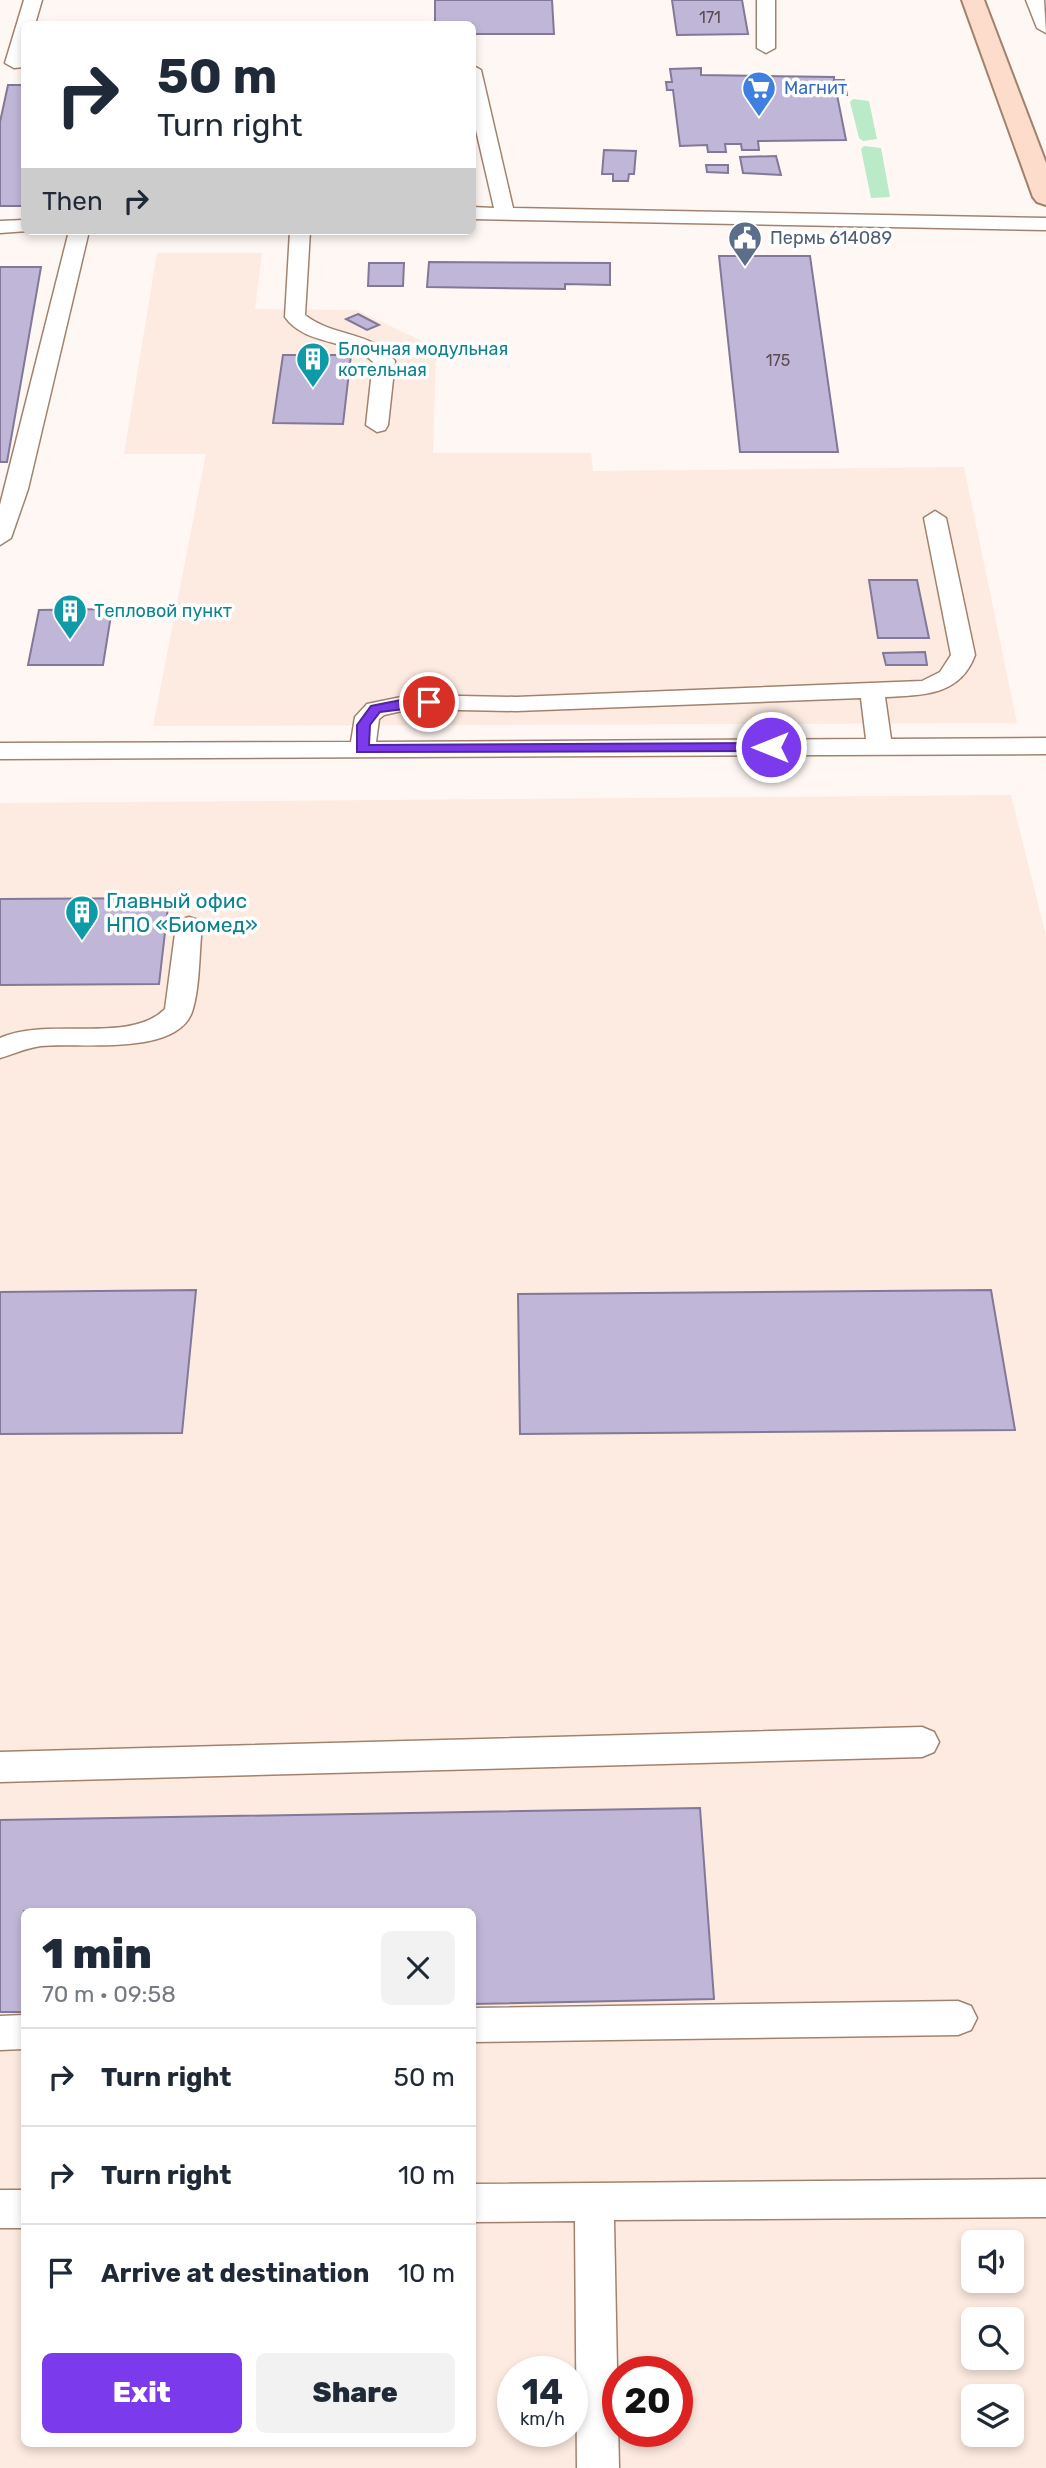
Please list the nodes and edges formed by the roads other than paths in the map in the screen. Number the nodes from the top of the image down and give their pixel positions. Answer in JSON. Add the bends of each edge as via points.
{"nodes":[{"id":1,"x":33,"y":0,"type":"edge"},
{"id":2,"x":765,"y":0,"type":"edge"},
{"id":3,"x":973,"y":0,"type":"edge"},
{"id":4,"x":1035,"y":0,"type":"edge"},
{"id":5,"x":27,"y":21,"type":"edge"},
{"id":6,"x":1046,"y":28,"type":"edge"},
{"id":7,"x":21,"y":40,"type":"edge"},
{"id":8,"x":766,"y":48,"type":"dead end"},
{"id":9,"x":13,"y":65,"type":"edge"},
{"id":10,"x":476,"y":87,"type":"edge"},
{"id":11,"x":1046,"y":197,"type":"edge"},
{"id":12,"x":476,"y":213,"type":"edge"},
{"id":13,"x":505,"y":214,"type":"junction"},
{"id":14,"x":1046,"y":224,"type":"edge"},
{"id":15,"x":21,"y":226,"type":"edge"},
{"id":16,"x":0,"y":227,"type":"edge"},
{"id":17,"x":78,"y":235,"type":"edge"},
{"id":18,"x":300,"y":235,"type":"edge"},
{"id":19,"x":377,"y":425,"type":"dead end"},
{"id":20,"x":935,"y":518,"type":"dead end"},
{"id":21,"x":0,"y":538,"type":"edge"},
{"id":22,"x":873,"y":691,"type":"junction"},
{"id":23,"x":880,"y":746,"type":"junction"},
{"id":24,"x":1046,"y":746,"type":"edge"},
{"id":25,"x":362,"y":749,"type":"junction"},
{"id":26,"x":0,"y":751,"type":"edge"},
{"id":27,"x":189,"y":926,"type":"dead end"},
{"id":28,"x":0,"y":1049,"type":"edge"},
{"id":29,"x":922,"y":1742,"type":"dead end"},
{"id":30,"x":0,"y":1767,"type":"edge"},
{"id":31,"x":958,"y":2018,"type":"dead end"},
{"id":32,"x":476,"y":2025,"type":"edge"},
{"id":33,"x":21,"y":2032,"type":"edge"},
{"id":34,"x":0,"y":2033,"type":"edge"},
{"id":35,"x":1046,"y":2197,"type":"edge"},
{"id":36,"x":594,"y":2202,"type":"junction"},
{"id":37,"x":476,"y":2203,"type":"edge"},
{"id":38,"x":0,"y":2209,"type":"edge"},
{"id":39,"x":21,"y":2209,"type":"edge"},
{"id":40,"x":598,"y":2468,"type":"edge"}],
"edges":[{"from":1,"to":5,"type":"lane"},
{"from":2,"to":8,"type":"lane"},
{"from":3,"to":11,"type":"main road"},
{"from":4,"to":6,"type":"lane"},
{"from":7,"to":9,"type":"lane"},
{"from":10,"to":13,"type":"lane"},
{"from":12,"to":13,"type":"lane"},
{"from":13,"to":14,"type":"lane"},
{"from":15,"to":16,"type":"lane"},
{"from":17,"to":21,"type":"lane","via":[[17,489]]},
{"from":18,"to":19,"type":"lane","via":[[295,317],[373,350],[384,361]]},
{"from":20,"to":22,"type":"lane","via":[[963,656],[958,671],[942,683],[924,688]]},
{"from":22,"to":23,"type":"lane"},
{"from":22,"to":25,"type":"lane","via":[[506,704],[411,702],[376,709],[367,717]]},
{"from":23,"to":24,"type":"lane"},
{"from":23,"to":25,"type":"lane"},
{"from":25,"to":26,"type":"lane"},
{"from":27,"to":28,"type":"lane","via":[[173,1022],[133,1033],[29,1038]]},
{"from":29,"to":30,"type":"lane"},
{"from":31,"to":32,"type":"lane"},
{"from":33,"to":34,"type":"lane"},
{"from":35,"to":36,"type":"lane"},
{"from":36,"to":37,"type":"lane"},
{"from":36,"to":40,"type":"lane"},
{"from":38,"to":39,"type":"lane"}]}
